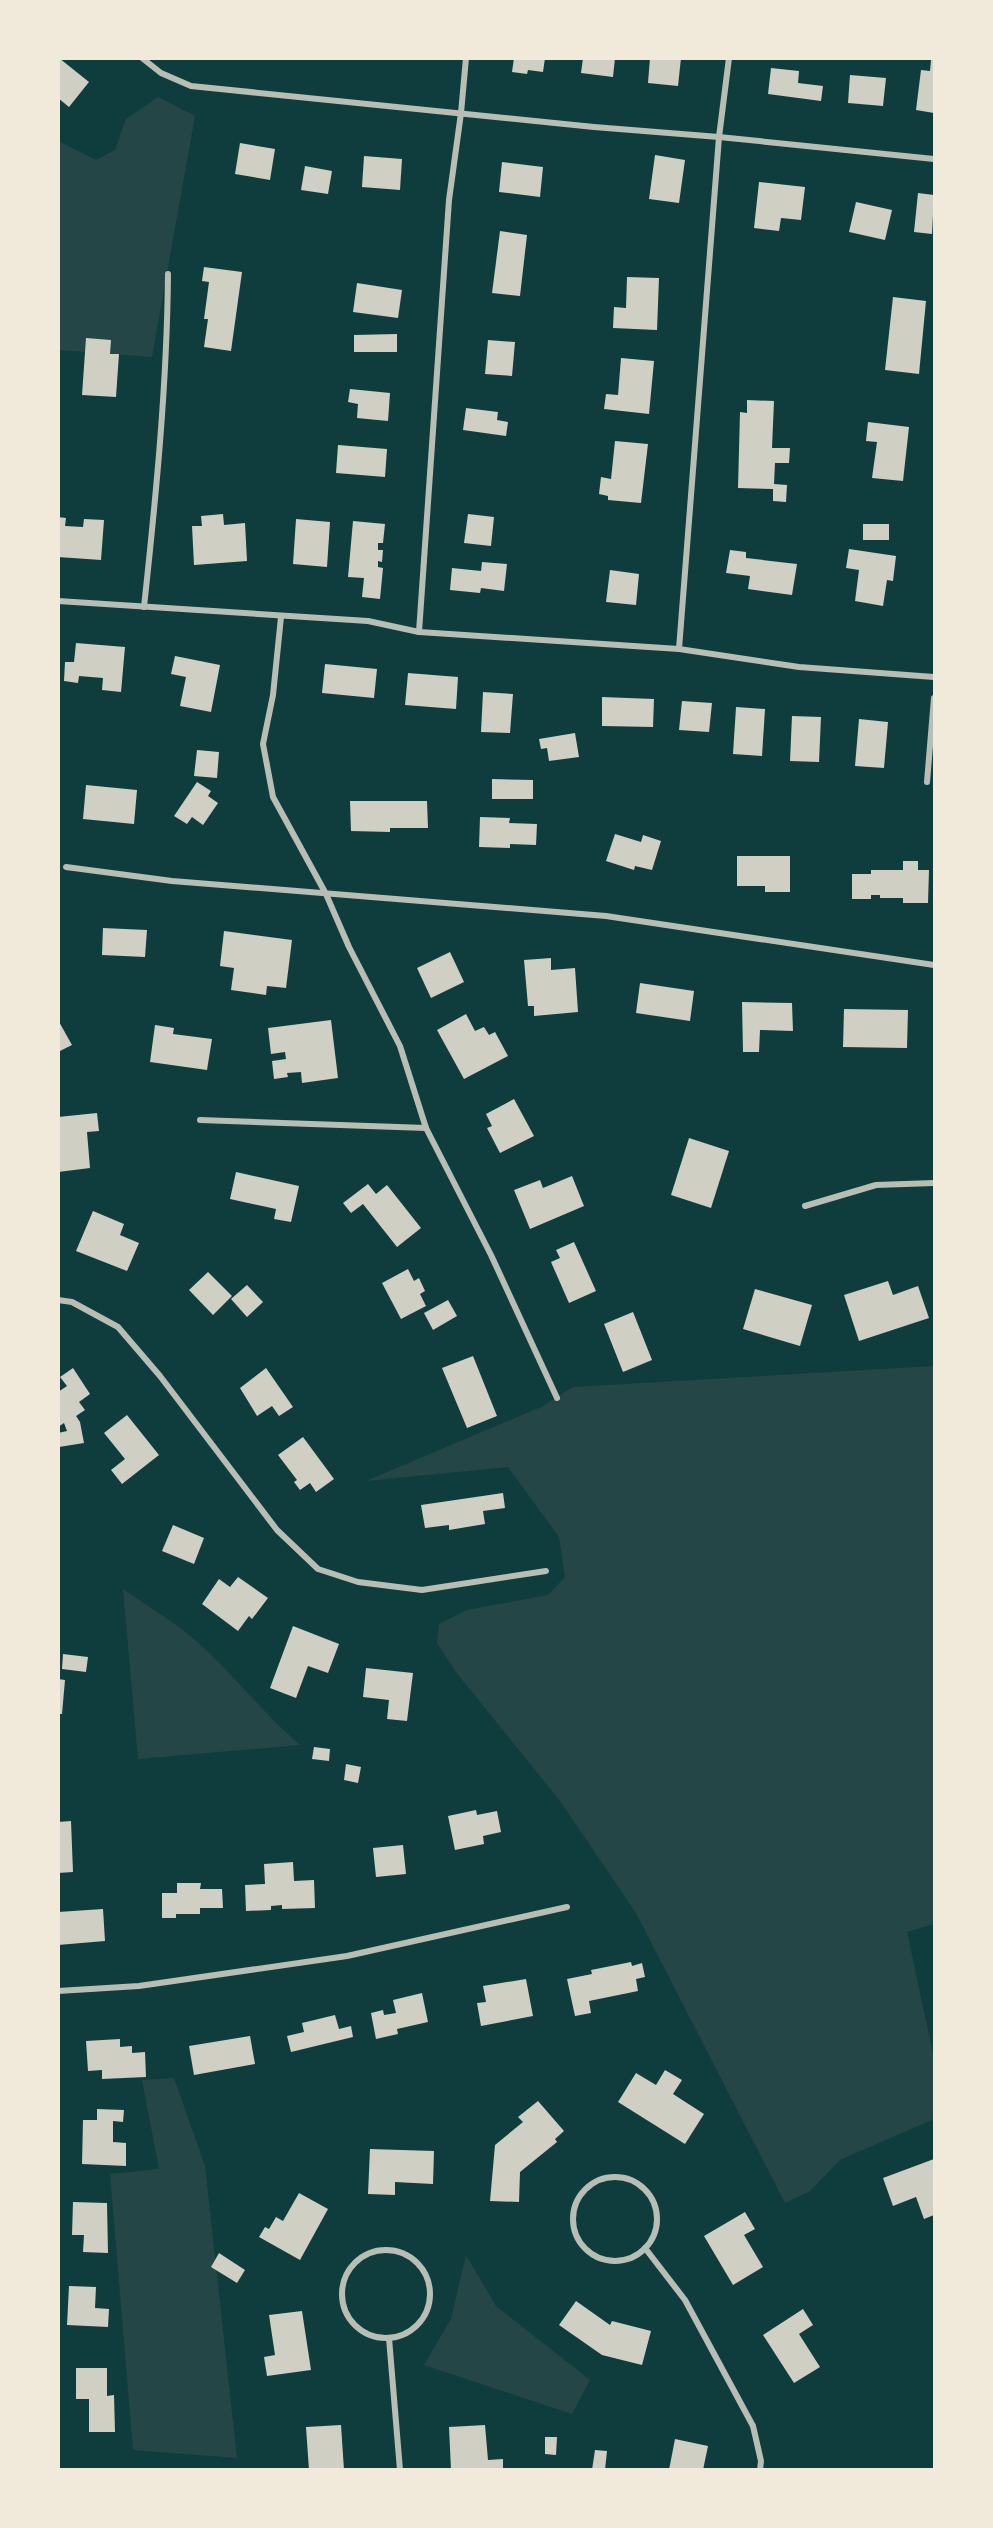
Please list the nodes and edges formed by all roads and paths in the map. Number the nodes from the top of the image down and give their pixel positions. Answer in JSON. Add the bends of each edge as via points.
{"nodes":[{"id":1,"x":142,"y":58,"type":"edge"},
{"id":2,"x":466,"y":58,"type":"edge"},
{"id":3,"x":729,"y":58,"type":"edge"},
{"id":4,"x":461,"y":113,"type":"junction"},
{"id":5,"x":719,"y":137,"type":"junction"},
{"id":6,"x":934,"y":159,"type":"edge"},
{"id":7,"x":168,"y":274,"type":"dead end"},
{"id":8,"x":58,"y":601,"type":"edge"},
{"id":9,"x":144,"y":607,"type":"junction"},
{"id":10,"x":281,"y":617,"type":"junction"},
{"id":11,"x":418,"y":632,"type":"junction"},
{"id":12,"x":678,"y":649,"type":"junction"},
{"id":13,"x":934,"y":677,"type":"edge"},
{"id":14,"x":934,"y":698,"type":"edge"},
{"id":15,"x":927,"y":782,"type":"dead end"},
{"id":16,"x":66,"y":867,"type":"dead end"},
{"id":17,"x":326,"y":894,"type":"junction"},
{"id":18,"x":934,"y":965,"type":"edge"},
{"id":19,"x":200,"y":1120,"type":"dead end"},
{"id":20,"x":426,"y":1128,"type":"junction"},
{"id":21,"x":934,"y":1183,"type":"edge"},
{"id":22,"x":805,"y":1206,"type":"dead end"},
{"id":23,"x":58,"y":1300,"type":"edge"},
{"id":24,"x":557,"y":1398,"type":"dead end"},
{"id":25,"x":546,"y":1571,"type":"dead end"},
{"id":26,"x":567,"y":1907,"type":"dead end"},
{"id":27,"x":58,"y":1991,"type":"edge"},
{"id":28,"x":645,"y":2248,"type":"junction"},
{"id":29,"x":389,"y":2338,"type":"junction"},
{"id":30,"x":400,"y":2469,"type":"edge"},
{"id":31,"x":760,"y":2469,"type":"edge"}],
"edges":[{"from":1,"to":4,"type":"street","via":[[161,73],[191,86]]},
{"from":2,"to":4,"type":"street"},
{"from":3,"to":5,"type":"street"},
{"from":4,"to":5,"type":"street"},
{"from":4,"to":11,"type":"street","via":[[449,200]]},
{"from":5,"to":6,"type":"street"},
{"from":5,"to":12,"type":"street"},
{"from":7,"to":9,"type":"street","via":[[155,508]]},
{"from":8,"to":9,"type":"street"},
{"from":9,"to":10,"type":"street"},
{"from":10,"to":11,"type":"street","via":[[368,621]]},
{"from":10,"to":17,"type":"street","via":[[273,695],[262,744],[273,797]]},
{"from":11,"to":12,"type":"street"},
{"from":12,"to":13,"type":"street","via":[[799,667]]},
{"from":14,"to":15,"type":"street"},
{"from":16,"to":17,"type":"street"},
{"from":17,"to":18,"type":"street","via":[[606,916]]},
{"from":17,"to":20,"type":"street","via":[[400,1046]]},
{"from":19,"to":20,"type":"street"},
{"from":20,"to":24,"type":"street","via":[[491,1255]]},
{"from":21,"to":22,"type":"street","via":[[876,1185]]},
{"from":23,"to":25,"type":"street","via":[[72,1302],[118,1327],[277,1530],[318,1569],[358,1582],[422,1590]]},
{"from":26,"to":27,"type":"street","via":[[347,1956],[139,1986]]},
{"from":28,"to":28,"type":"street","via":[[657,2223],[651,2195],[628,2178],[614,2176],[587,2187],[573,2213],[574,2228],[590,2253],[618,2261]]},
{"from":28,"to":31,"type":"street","via":[[685,2301],[753,2426]]},
{"from":29,"to":29,"type":"street","via":[[402,2336],[423,2319],[431,2293],[422,2267],[400,2252],[386,2250],[372,2252],[355,2264],[344,2282],[342,2295],[348,2316],[362,2331]]},
{"from":29,"to":30,"type":"street"}]}
